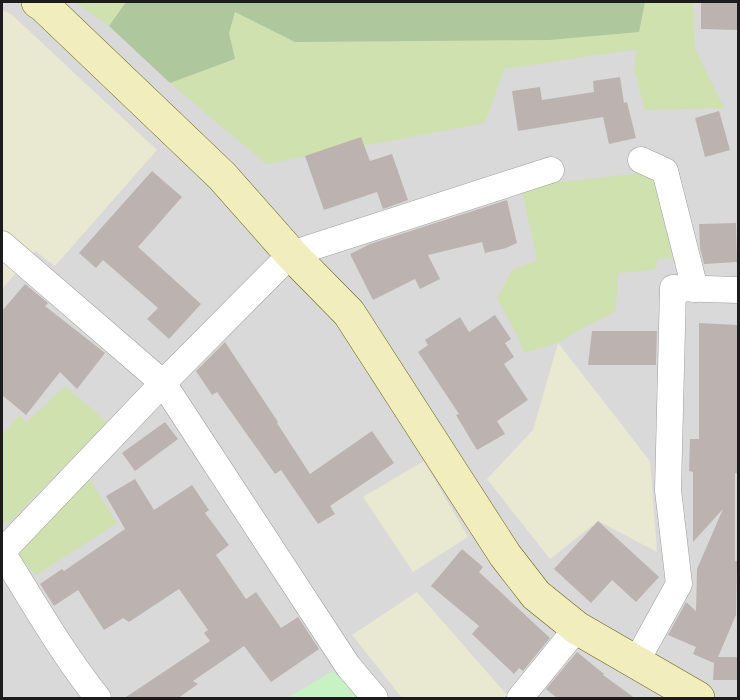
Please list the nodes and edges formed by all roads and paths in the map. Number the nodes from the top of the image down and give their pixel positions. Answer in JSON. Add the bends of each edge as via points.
{"nodes":[{"id":1,"x":42,"y":2,"type":"edge"},
{"id":2,"x":641,"y":160,"type":"dead end"},
{"id":3,"x":551,"y":170,"type":"dead end"},
{"id":4,"x":2,"y":244,"type":"edge"},
{"id":5,"x":291,"y":254,"type":"junction"},
{"id":6,"x":695,"y":289,"type":"junction"},
{"id":7,"x":738,"y":290,"type":"edge"},
{"id":8,"x":163,"y":383,"type":"junction"},
{"id":9,"x":2,"y":552,"type":"edge"},
{"id":10,"x":577,"y":628,"type":"junction"},
{"id":11,"x":636,"y":662,"type":"junction"},
{"id":12,"x":98,"y":699,"type":"edge"},
{"id":13,"x":375,"y":699,"type":"edge"},
{"id":14,"x":520,"y":699,"type":"edge"},
{"id":15,"x":698,"y":699,"type":"edge"}],
"edges":[{"from":1,"to":5,"type":"street","via":[[222,176]]},
{"from":2,"to":6,"type":"street","via":[[665,171]]},
{"from":3,"to":5,"type":"street"},
{"from":4,"to":8,"type":"street"},
{"from":5,"to":8,"type":"street"},
{"from":5,"to":10,"type":"street","via":[[349,313],[505,555],[536,595]]},
{"from":6,"to":7,"type":"street"},
{"from":6,"to":11,"type":"street","via":[[673,288],[668,490],[679,584]]},
{"from":8,"to":9,"type":"street"},
{"from":8,"to":13,"type":"street","via":[[348,666]]},
{"from":9,"to":12,"type":"street"},
{"from":10,"to":11,"type":"street"},
{"from":10,"to":14,"type":"street"},
{"from":11,"to":15,"type":"street"}]}
